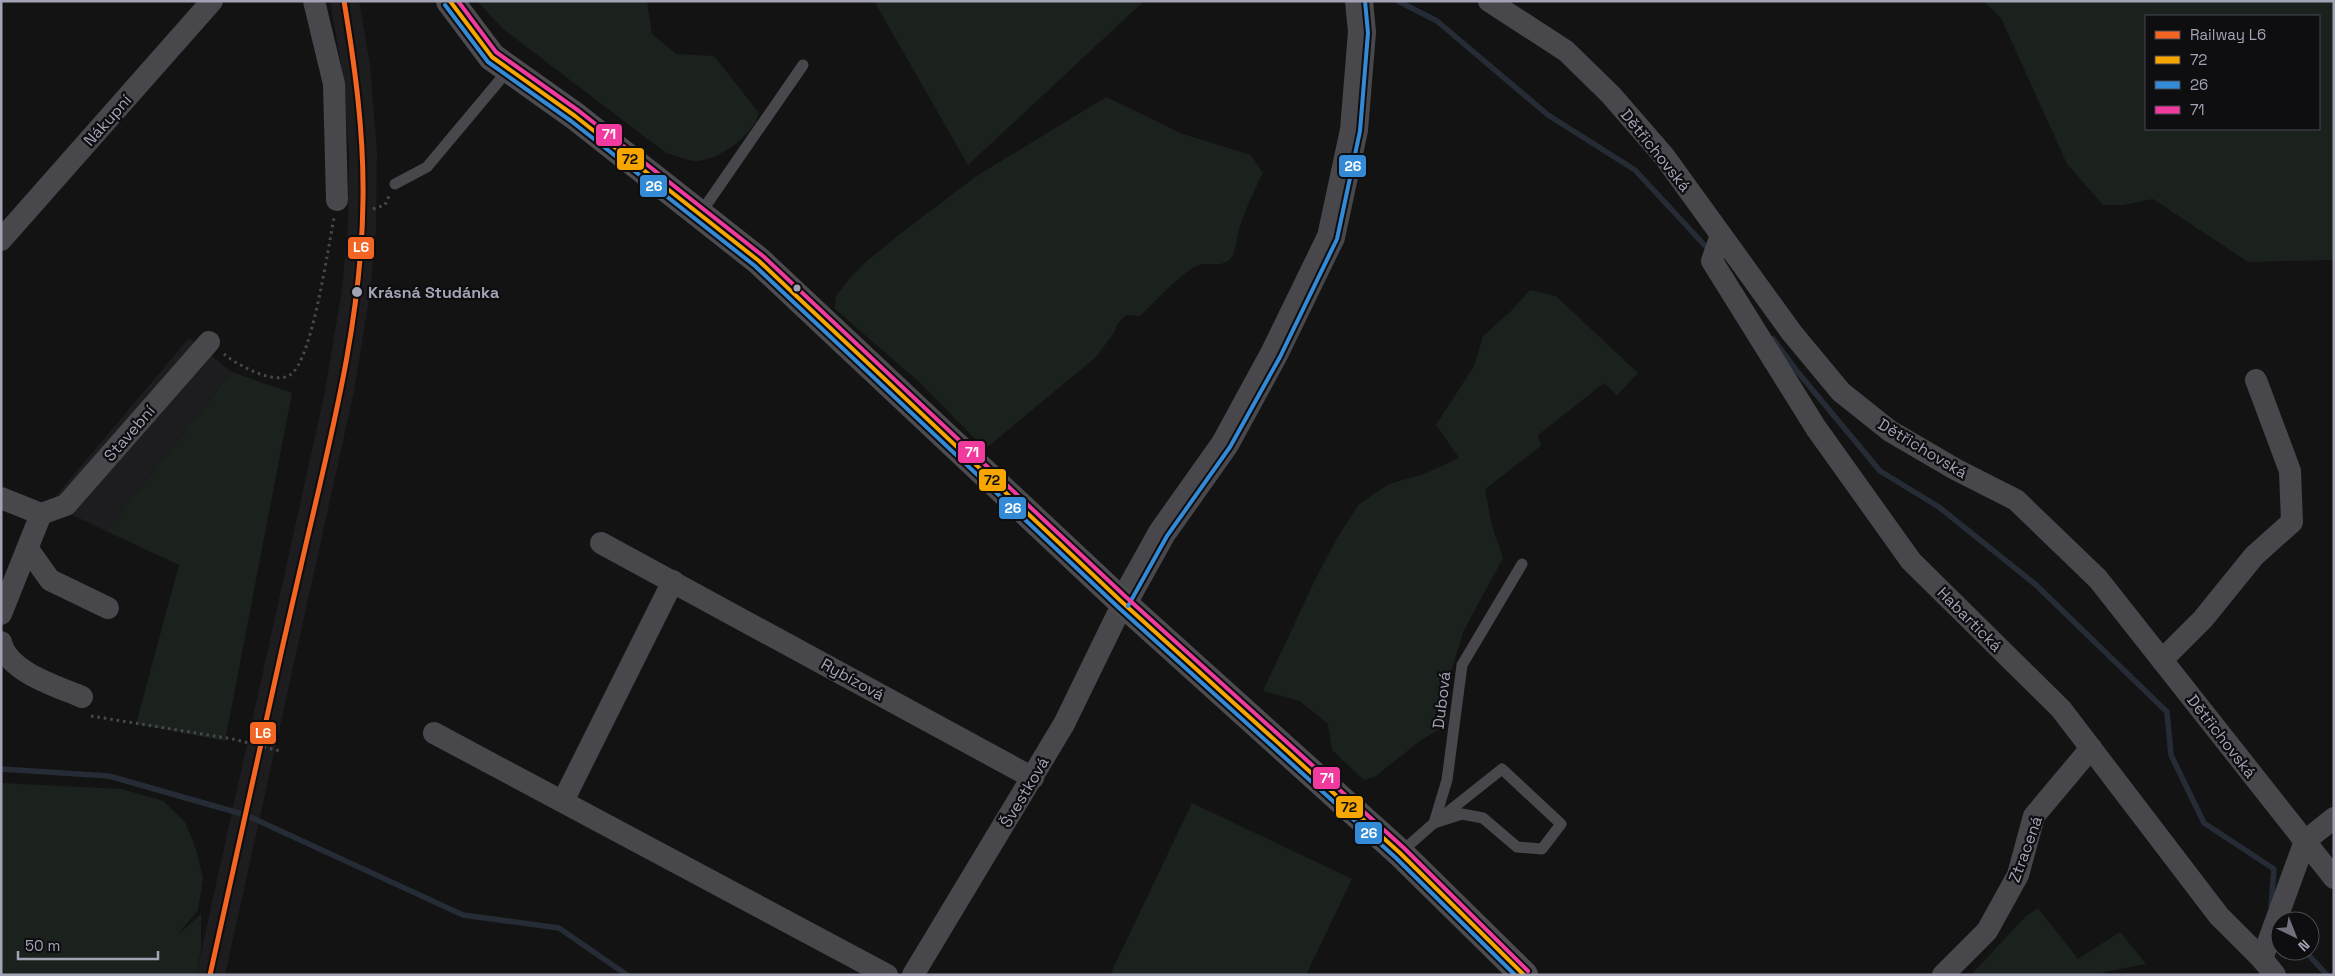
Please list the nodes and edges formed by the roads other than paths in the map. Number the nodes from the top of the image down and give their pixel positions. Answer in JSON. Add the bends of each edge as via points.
{"nodes":[{"id":1,"x":212,"y":1,"type":"edge"},
{"id":2,"x":314,"y":1,"type":"edge"},
{"id":3,"x":450,"y":1,"type":"edge"},
{"id":4,"x":1359,"y":1,"type":"edge"},
{"id":5,"x":1489,"y":1,"type":"edge"},
{"id":6,"x":803,"y":65,"type":"dead end"},
{"id":7,"x":508,"y":69,"type":"junction"},
{"id":8,"x":395,"y":184,"type":"road end"},
{"id":9,"x":337,"y":200,"type":"road end"},
{"id":10,"x":700,"y":214,"type":"junction"},
{"id":11,"x":5,"y":227,"type":"edge"},
{"id":12,"x":1722,"y":235,"type":"junction"},
{"id":13,"x":209,"y":342,"type":"road end"},
{"id":14,"x":2256,"y":380,"type":"dead end"},
{"id":15,"x":1,"y":498,"type":"edge"},
{"id":16,"x":41,"y":514,"type":"junction"},
{"id":17,"x":601,"y":543,"type":"dead end"},
{"id":18,"x":28,"y":549,"type":"junction"},
{"id":19,"x":1522,"y":564,"type":"dead end"},
{"id":20,"x":673,"y":581,"type":"junction"},
{"id":21,"x":1123,"y":603,"type":"junction"},
{"id":22,"x":108,"y":608,"type":"dead end"},
{"id":23,"x":1,"y":614,"type":"edge"},
{"id":24,"x":1,"y":642,"type":"edge"},
{"id":25,"x":2162,"y":660,"type":"junction"},
{"id":26,"x":79,"y":696,"type":"road end"},
{"id":27,"x":434,"y":733,"type":"dead end"},
{"id":28,"x":2091,"y":748,"type":"junction"},
{"id":29,"x":1033,"y":778,"type":"junction"},
{"id":30,"x":563,"y":801,"type":"junction"},
{"id":31,"x":2334,"y":818,"type":"edge"},
{"id":32,"x":1434,"y":823,"type":"junction"},
{"id":33,"x":2305,"y":841,"type":"junction"},
{"id":34,"x":1400,"y":853,"type":"junction"},
{"id":35,"x":2334,"y":878,"type":"edge"},
{"id":36,"x":2269,"y":967,"type":"edge"},
{"id":37,"x":887,"y":975,"type":"edge"},
{"id":38,"x":913,"y":975,"type":"edge"},
{"id":39,"x":1524,"y":975,"type":"edge"},
{"id":40,"x":1943,"y":975,"type":"edge"}],
"edges":[{"from":1,"to":11,"type":"street","name":"Nákupní"},
{"from":2,"to":9,"type":"street","via":[[334,84]]},
{"from":3,"to":7,"type":"main road","via":[[492,57]]},
{"from":4,"to":21,"type":"street","via":[[1362,32],[1354,130],[1331,238],[1225,444],[1162,533]]},
{"from":5,"to":12,"type":"street","name":"Dětřichovská","via":[[1566,51],[1611,95],[1664,156]]},
{"from":6,"to":10,"type":"lane"},
{"from":7,"to":8,"type":"lane","via":[[427,167]]},
{"from":7,"to":10,"type":"main road"},
{"from":10,"to":21,"type":"main road","via":[[759,260]]},
{"from":12,"to":25,"type":"street","name":"Dětřichovská","via":[[1792,333],[1841,392],[1890,431],[1955,470],[2016,500],[2098,579]]},
{"from":12,"to":28,"type":"street","name":"Habartická","via":[[1712,262],[1816,428],[1894,538],[1911,561],[2061,709]]},
{"from":13,"to":16,"type":"street","name":"Stavební","via":[[66,505]]},
{"from":14,"to":25,"type":"street","via":[[2290,471],[2292,522],[2254,556],[2203,619]]},
{"from":15,"to":16,"type":"street"},
{"from":16,"to":18,"type":"street"},
{"from":17,"to":20,"type":"street","name":"Rybízová"},
{"from":18,"to":22,"type":"street","via":[[50,580]]},
{"from":18,"to":23,"type":"street"},
{"from":19,"to":32,"type":"lane","name":"Dubová","via":[[1462,665],[1447,780]]},
{"from":20,"to":29,"type":"street","name":"Rybízová"},
{"from":20,"to":30,"type":"street"},
{"from":21,"to":29,"type":"street","name":"Švestková","via":[[1064,724]]},
{"from":21,"to":34,"type":"main road"},
{"from":24,"to":26,"type":"street","via":[[3,650],[27,674]]},
{"from":25,"to":33,"type":"street","name":"Dětřichovská"},
{"from":27,"to":30,"type":"street"},
{"from":28,"to":36,"type":"street","name":"Habartická","via":[[2219,916]]},
{"from":28,"to":40,"type":"street","name":"Ztracená","via":[[2034,816],[2018,875],[1987,931]]},
{"from":29,"to":38,"type":"street","name":"Švestková"},
{"from":30,"to":37,"type":"street"},
{"from":31,"to":33,"type":"street"},
{"from":32,"to":32,"type":"lane","via":[[1462,814],[1483,818],[1517,847],[1542,849],[1561,824],[1502,769]]},
{"from":32,"to":34,"type":"lane"},
{"from":33,"to":35,"type":"street","name":"Dětřichovská"},
{"from":33,"to":36,"type":"street"},
{"from":34,"to":39,"type":"main road"}]}
